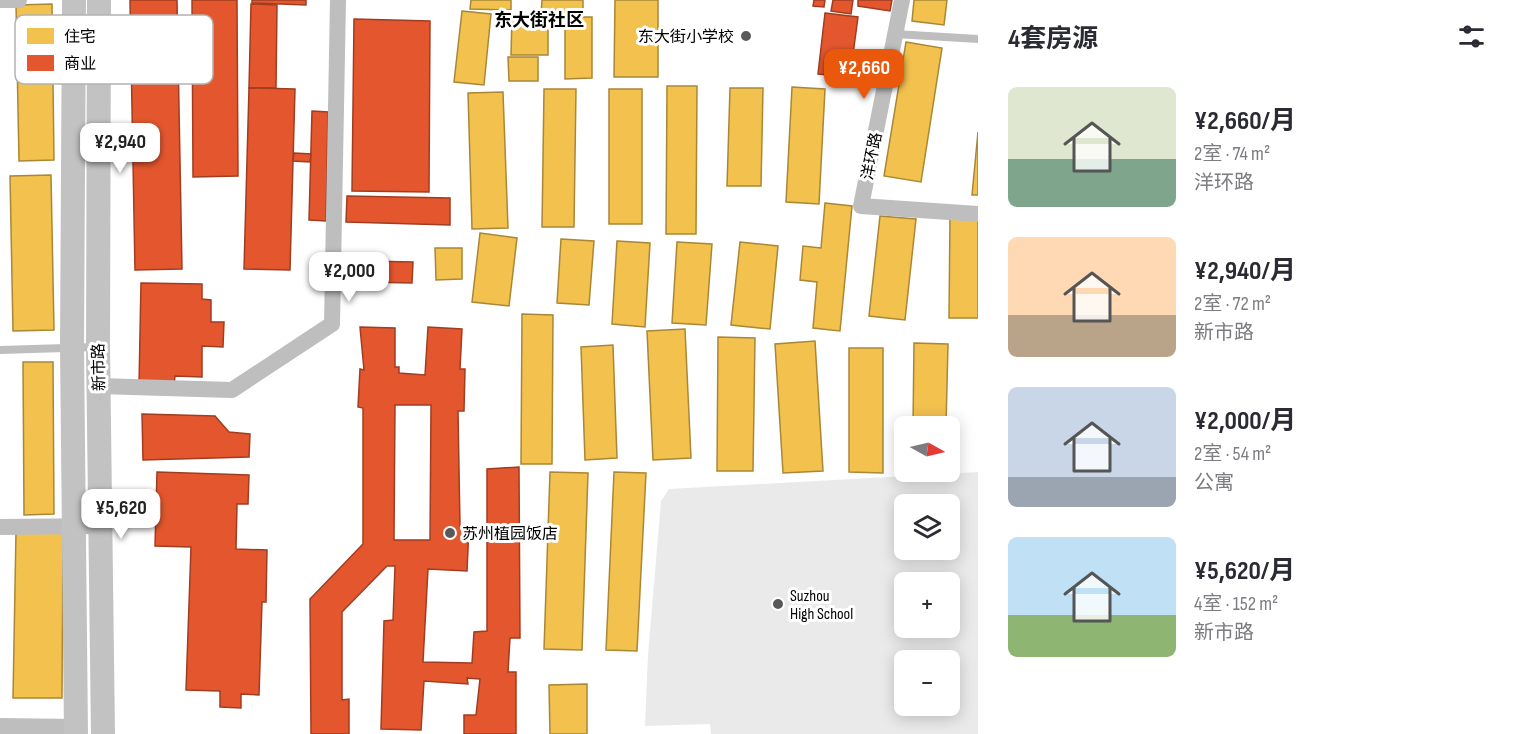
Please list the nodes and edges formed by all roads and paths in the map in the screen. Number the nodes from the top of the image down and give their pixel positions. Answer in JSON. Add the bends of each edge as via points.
{"nodes":[{"id":1,"x":0,"y":0,"type":"edge"},
{"id":2,"x":19,"y":0,"type":"edge"},
{"id":3,"x":74,"y":0,"type":"edge"},
{"id":4,"x":99,"y":0,"type":"edge"},
{"id":5,"x":338,"y":0,"type":"edge"},
{"id":6,"x":902,"y":0,"type":"edge"},
{"id":7,"x":74,"y":15,"type":"edge"},
{"id":8,"x":99,"y":15,"type":"edge"},
{"id":9,"x":895,"y":34,"type":"junction"},
{"id":10,"x":978,"y":39,"type":"edge"},
{"id":11,"x":74,"y":84,"type":"edge"},
{"id":12,"x":99,"y":84,"type":"edge"},
{"id":13,"x":978,"y":214,"type":"edge"},
{"id":14,"x":72,"y":347,"type":"junction"},
{"id":15,"x":98,"y":347,"type":"junction"},
{"id":16,"x":0,"y":350,"type":"edge"},
{"id":17,"x":98,"y":386,"type":"junction"},
{"id":18,"x":0,"y":526,"type":"edge"},
{"id":19,"x":74,"y":526,"type":"junction"},
{"id":20,"x":100,"y":526,"type":"junction"},
{"id":21,"x":0,"y":726,"type":"edge"},
{"id":22,"x":76,"y":730,"type":"edge"},
{"id":23,"x":103,"y":734,"type":"edge"}],
"edges":[{"from":1,"to":2,"type":"street"},
{"from":3,"to":7,"type":"main road","name":"新市路"},
{"from":4,"to":8,"type":"main road","name":"新市路"},
{"from":5,"to":17,"type":"street","via":[[332,324],[232,390]]},
{"from":6,"to":9,"type":"street","name":"洋环路"},
{"from":9,"to":10,"type":"lane"},
{"from":9,"to":13,"type":"street","name":"洋环路","via":[[861,206]]},
{"from":11,"to":14,"type":"main road","name":"新市路"},
{"from":12,"to":15,"type":"main road","name":"新市路"},
{"from":14,"to":15,"type":"lane"},
{"from":14,"to":16,"type":"lane"},
{"from":14,"to":19,"type":"main road","name":"新市路"},
{"from":15,"to":17,"type":"main road","name":"新市路"},
{"from":17,"to":20,"type":"main road","name":"新市路"},
{"from":18,"to":19,"type":"street"},
{"from":19,"to":20,"type":"street"},
{"from":19,"to":22,"type":"main road","name":"新市路"},
{"from":20,"to":23,"type":"main road","name":"新市路"},
{"from":21,"to":22,"type":"street"}]}
